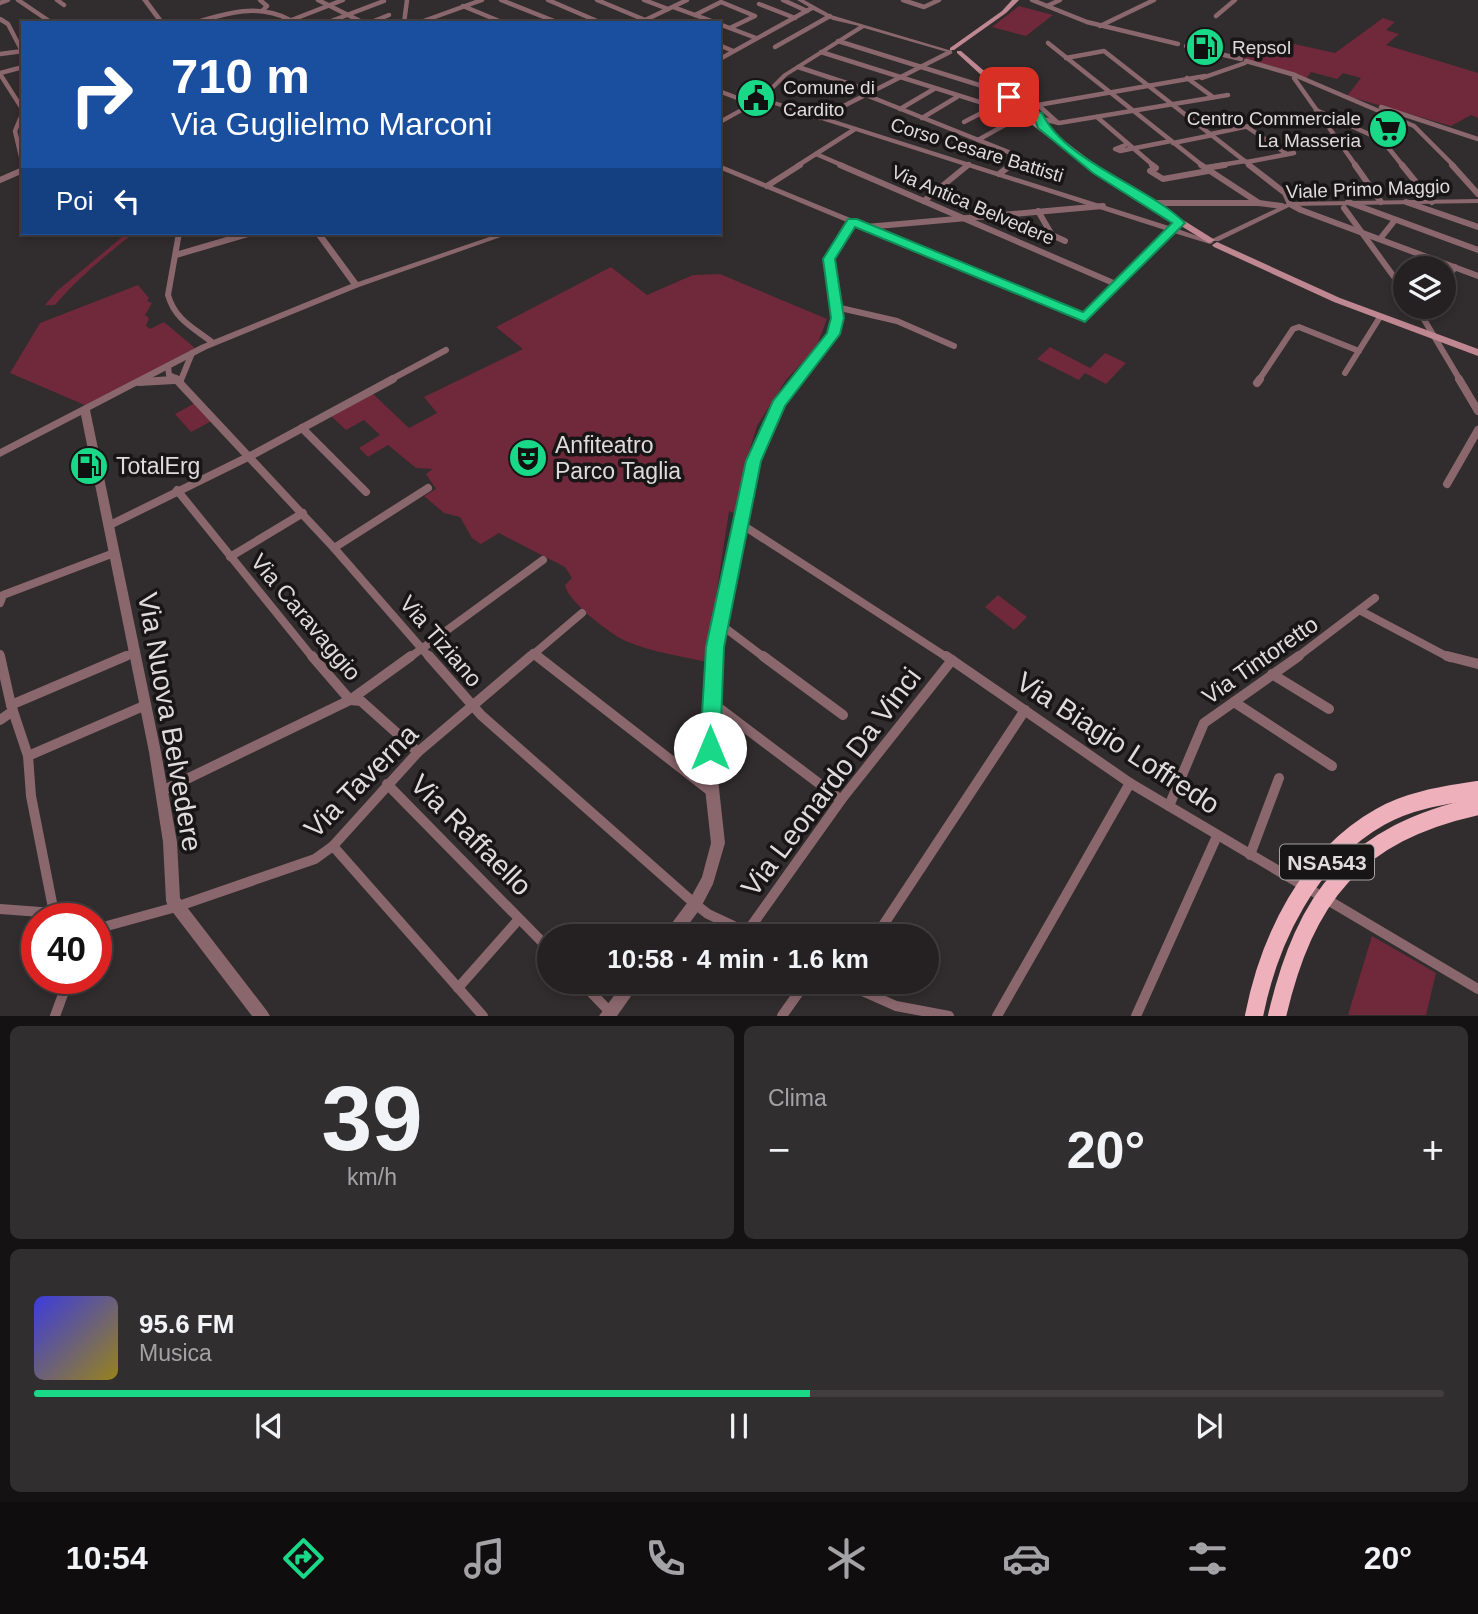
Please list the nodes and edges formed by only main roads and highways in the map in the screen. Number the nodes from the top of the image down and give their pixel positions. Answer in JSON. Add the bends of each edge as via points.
{"nodes":[{"id":1,"x":1014,"y":1,"type":"edge"},
{"id":2,"x":1476,"y":350,"type":"edge"},
{"id":3,"x":1478,"y":790,"type":"edge"},
{"id":4,"x":1478,"y":806,"type":"edge"},
{"id":5,"x":1254,"y":1016,"type":"edge"},
{"id":6,"x":1277,"y":1016,"type":"edge"}],
"edges":[{"from":1,"to":2,"type":"main road","via":[[955,51],[1097,170],[1177,226],[1337,300]]},
{"from":3,"to":5,"type":"highway","number":"NSA543","bridge":true,"via":[[1413,803],[1378,818],[1345,843],[1290,912],[1272,953]]},
{"from":4,"to":6,"type":"highway","number":"NSA543","bridge":true,"via":[[1411,824],[1353,865],[1327,893],[1298,939]]}]}
